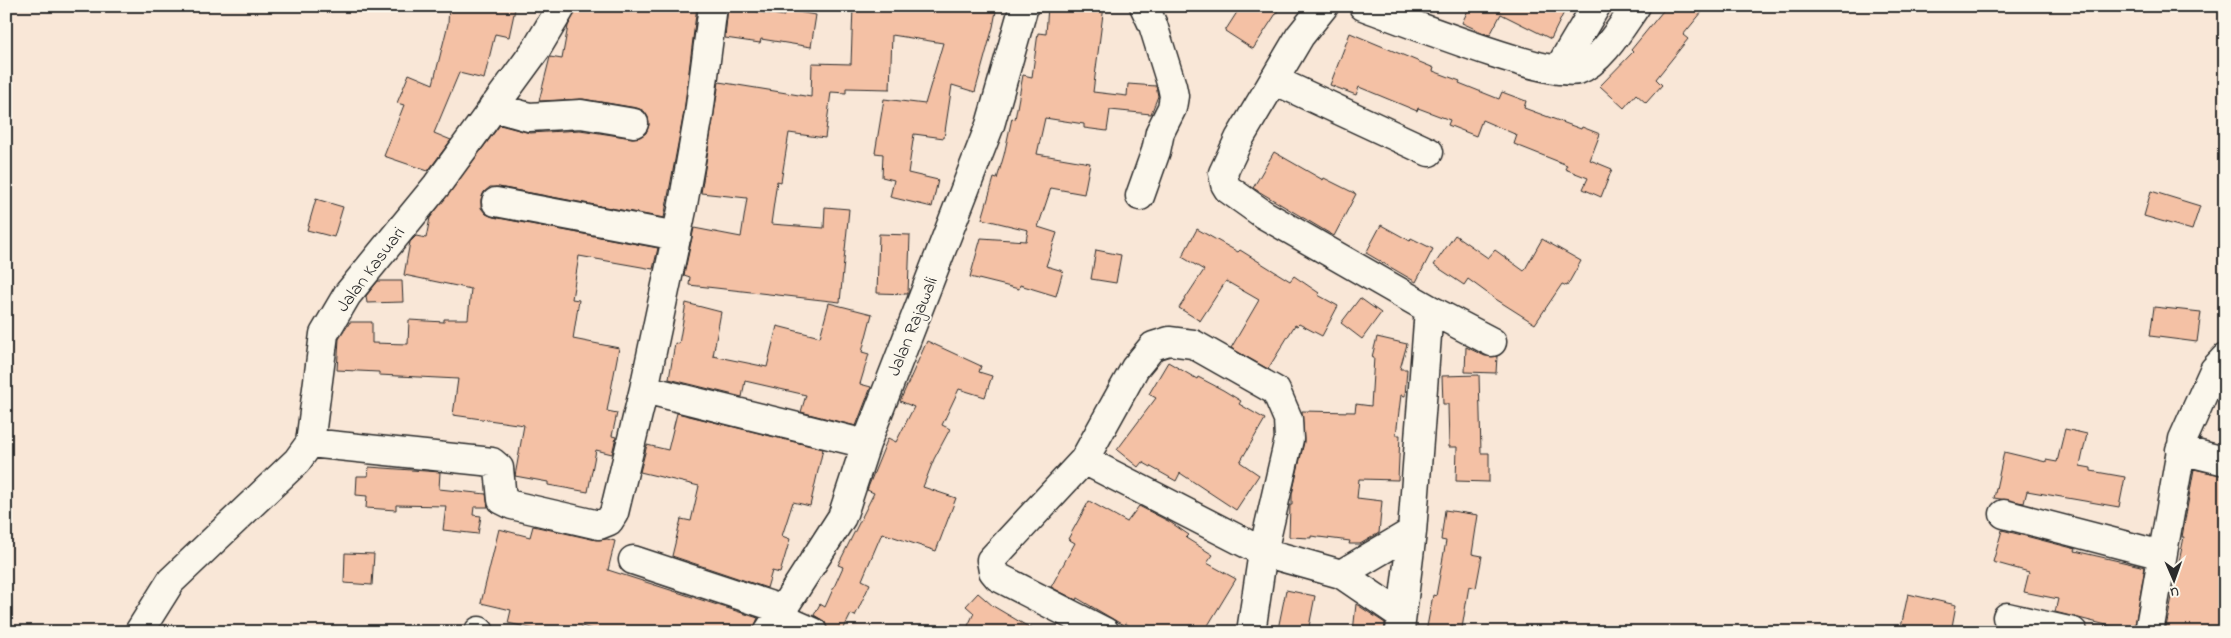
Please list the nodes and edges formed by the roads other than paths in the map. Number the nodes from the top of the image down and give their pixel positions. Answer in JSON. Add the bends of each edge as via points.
{"nodes":[{"id":1,"x":562,"y":6,"type":"edge"},
{"id":2,"x":713,"y":6,"type":"edge"},
{"id":3,"x":1024,"y":6,"type":"edge"},
{"id":4,"x":1144,"y":6,"type":"edge"},
{"id":5,"x":1324,"y":6,"type":"edge"},
{"id":6,"x":1364,"y":6,"type":"edge"},
{"id":7,"x":1596,"y":6,"type":"edge"},
{"id":8,"x":1636,"y":6,"type":"edge"},
{"id":9,"x":1558,"y":70,"type":"junction"},
{"id":10,"x":1274,"y":80,"type":"junction"},
{"id":11,"x":493,"y":107,"type":"junction"},
{"id":12,"x":634,"y":123,"type":"dead end"},
{"id":13,"x":1429,"y":152,"type":"dead end"},
{"id":14,"x":1140,"y":196,"type":"dead end"},
{"id":15,"x":496,"y":202,"type":"dead end"},
{"id":16,"x":677,"y":236,"type":"junction"},
{"id":17,"x":1429,"y":309,"type":"junction"},
{"id":18,"x":1492,"y":342,"type":"dead end"},
{"id":19,"x":2225,"y":358,"type":"edge"},
{"id":20,"x":644,"y":389,"type":"junction"},
{"id":21,"x":310,"y":443,"type":"junction"},
{"id":22,"x":866,"y":444,"type":"junction"},
{"id":23,"x":2180,"y":450,"type":"junction"},
{"id":24,"x":1084,"y":460,"type":"junction"},
{"id":25,"x":2225,"y":461,"type":"edge"},
{"id":26,"x":2004,"y":514,"type":"dead end"},
{"id":27,"x":1412,"y":532,"type":"junction"},
{"id":28,"x":1264,"y":552,"type":"junction"},
{"id":29,"x":2162,"y":555,"type":"junction"},
{"id":30,"x":633,"y":560,"type":"dead end"},
{"id":31,"x":1341,"y":574,"type":"junction"},
{"id":32,"x":2007,"y":617,"type":"dead end"},
{"id":33,"x":777,"y":620,"type":"edge"},
{"id":34,"x":1400,"y":623,"type":"edge"},
{"id":35,"x":139,"y":632,"type":"edge"},
{"id":36,"x":813,"y":632,"type":"edge"},
{"id":37,"x":1105,"y":632,"type":"edge"},
{"id":38,"x":1251,"y":632,"type":"edge"},
{"id":39,"x":2073,"y":632,"type":"edge"},
{"id":40,"x":2149,"y":632,"type":"edge"}],
"edges":[{"from":1,"to":11,"type":"street","name":"Jalan Kasuari","via":[[537,48]]},
{"from":2,"to":16,"type":"street","via":[[699,114]]},
{"from":3,"to":22,"type":"street","name":"Jalan Rajawali","via":[[990,124]]},
{"from":4,"to":14,"type":"street","via":[[1153,25],[1174,96]]},
{"from":5,"to":10,"type":"street","via":[[1300,36]]},
{"from":6,"to":9,"type":"street","via":[[1529,64]]},
{"from":7,"to":9,"type":"street"},
{"from":8,"to":9,"type":"street","via":[[1598,56],[1579,70]]},
{"from":10,"to":13,"type":"street"},
{"from":10,"to":17,"type":"street","via":[[1223,172],[1228,189],[1263,214]]},
{"from":11,"to":12,"type":"street","via":[[530,117],[581,114]]},
{"from":11,"to":21,"type":"street","name":"Jalan Kasuari","via":[[437,185],[347,295],[324,334]]},
{"from":15,"to":16,"type":"street"},
{"from":16,"to":20,"type":"street"},
{"from":17,"to":18,"type":"street"},
{"from":17,"to":27,"type":"street"},
{"from":19,"to":23,"type":"street","via":[[2214,370],[2202,393]]},
{"from":20,"to":21,"type":"street","via":[[614,513],[609,521],[599,525],[502,500],[500,468],[492,462]]},
{"from":20,"to":22,"type":"street"},
{"from":21,"to":35,"type":"street","via":[[297,460],[171,581]]},
{"from":22,"to":33,"type":"street","name":"Jalan Rajawali","via":[[842,517]]},
{"from":23,"to":25,"type":"street"},
{"from":23,"to":29,"type":"street"},
{"from":24,"to":28,"type":"street"},
{"from":24,"to":28,"type":"street","via":[[1135,368],[1153,346],[1169,341],[1193,344],[1276,391],[1284,405],[1289,439]]},
{"from":24,"to":37,"type":"street","via":[[991,560],[992,571]]},
{"from":26,"to":29,"type":"street"},
{"from":27,"to":31,"type":"street"},
{"from":27,"to":34,"type":"street"},
{"from":28,"to":31,"type":"street"},
{"from":28,"to":38,"type":"street"},
{"from":29,"to":40,"type":"street"},
{"from":30,"to":33,"type":"street"},
{"from":31,"to":34,"type":"street"},
{"from":32,"to":39,"type":"street"},
{"from":33,"to":36,"type":"street"}]}
